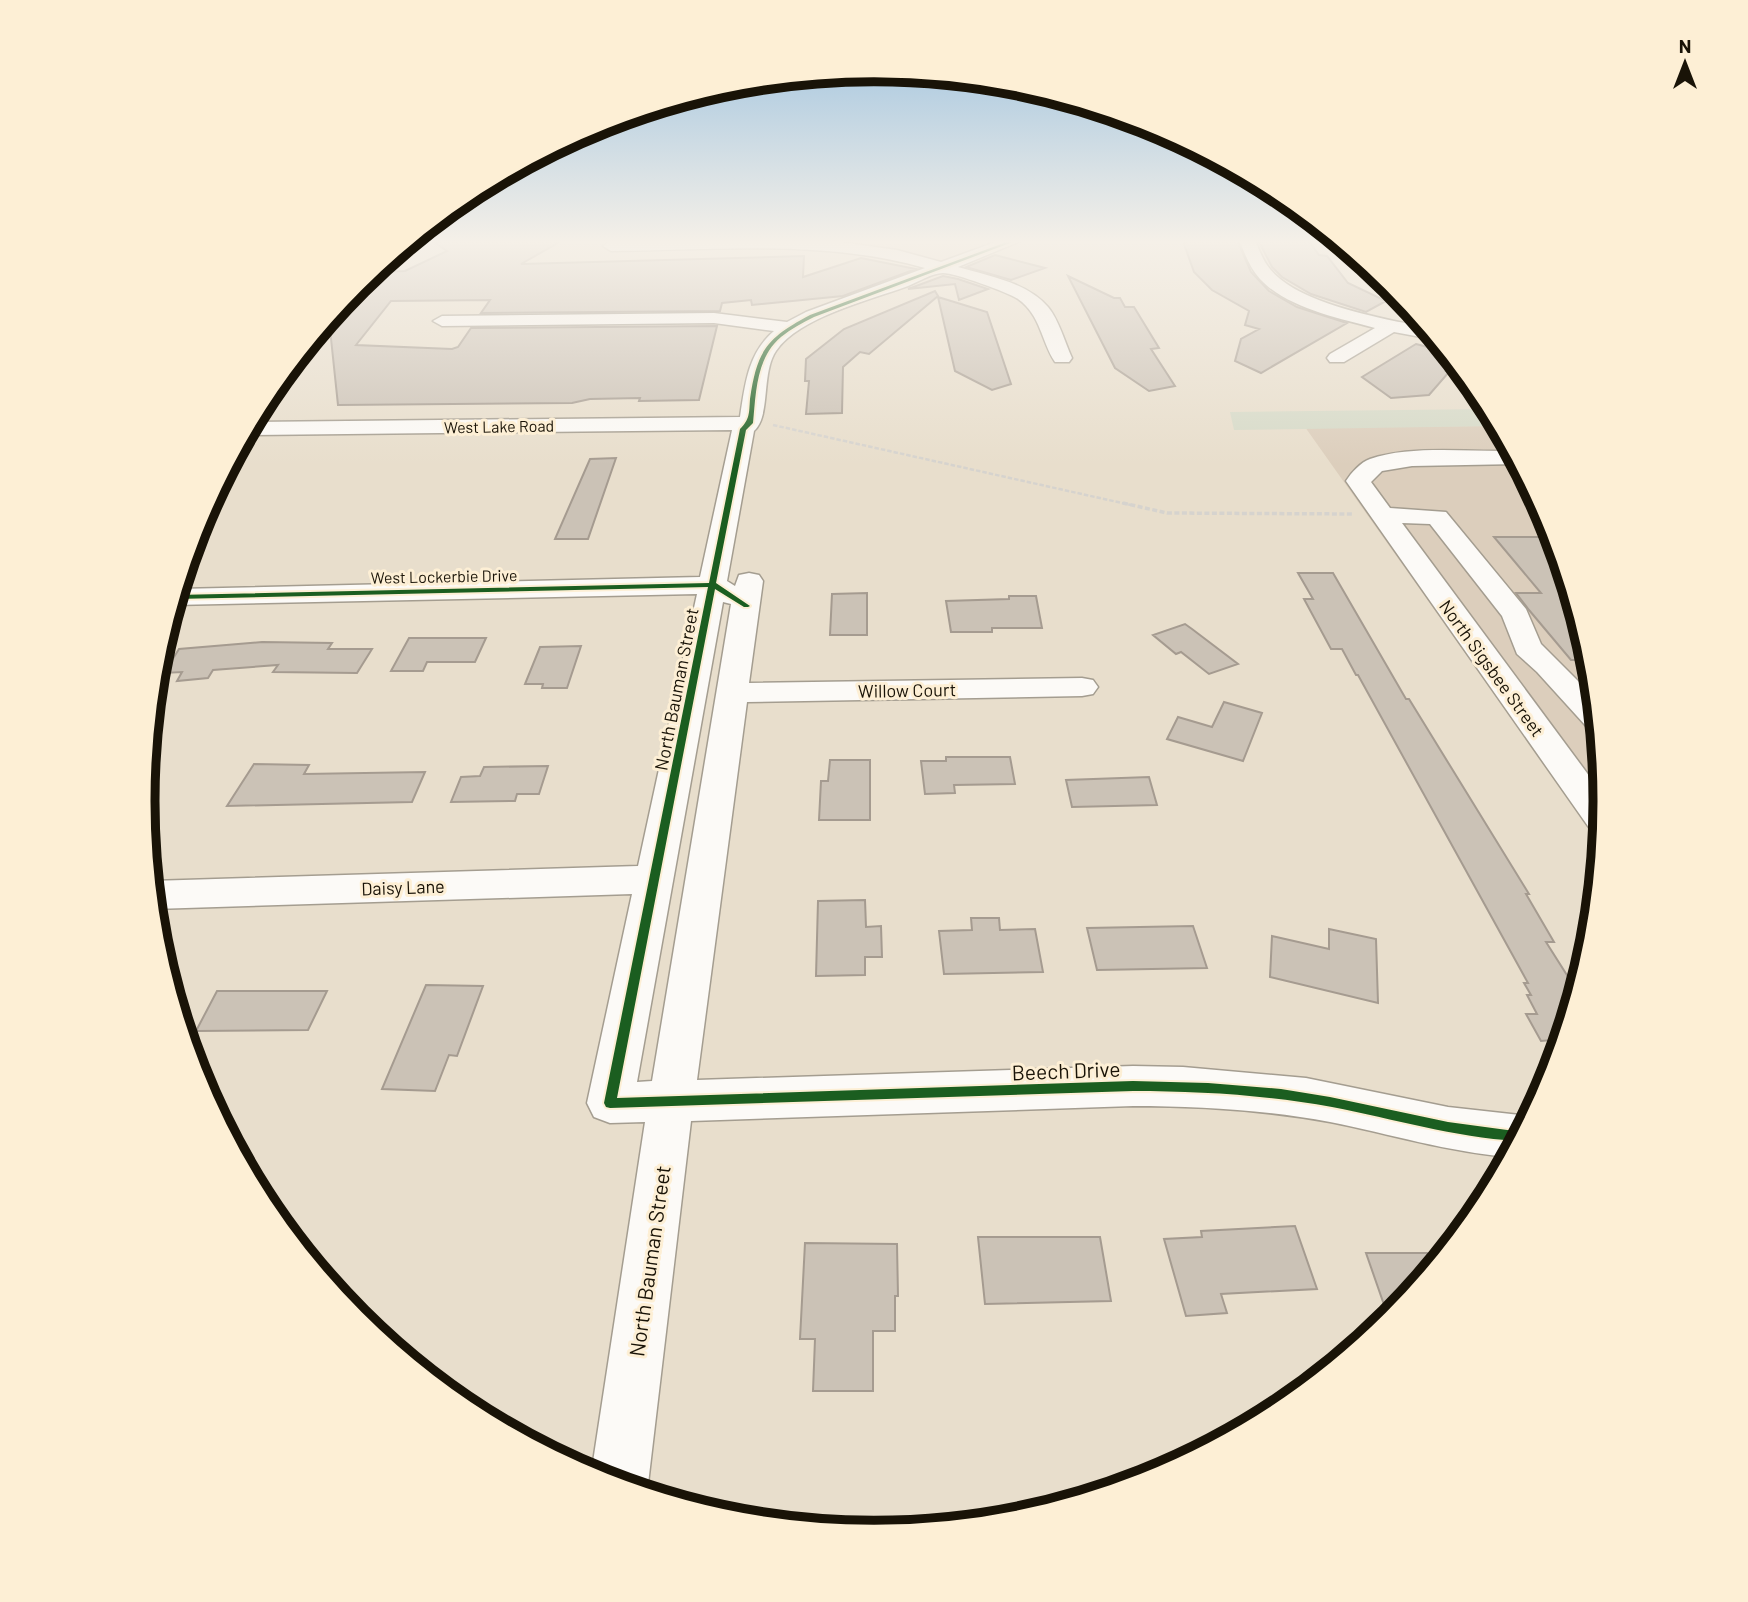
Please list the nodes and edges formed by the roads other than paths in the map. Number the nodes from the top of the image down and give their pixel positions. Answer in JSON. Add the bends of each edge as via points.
{"nodes":[{"id":1,"x":816,"y":315,"type":"edge"},
{"id":2,"x":1044,"y":315,"type":"edge"},
{"id":3,"x":1355,"y":315,"type":"edge"},
{"id":4,"x":442,"y":321,"type":"dead end"},
{"id":5,"x":1391,"y":326,"type":"junction"},
{"id":6,"x":789,"y":328,"type":"junction"},
{"id":7,"x":1418,"y":332,"type":"edge"},
{"id":8,"x":1062,"y":358,"type":"dead end"},
{"id":9,"x":1338,"y":358,"type":"dead end"},
{"id":10,"x":751,"y":419,"type":"junction"},
{"id":11,"x":260,"y":429,"type":"edge"},
{"id":12,"x":1480,"y":458,"type":"junction"},
{"id":13,"x":1505,"y":458,"type":"edge"},
{"id":14,"x":1510,"y":467,"type":"edge"},
{"id":15,"x":1383,"y":514,"type":"junction"},
{"id":16,"x":736,"y":591,"type":"junction"},
{"id":17,"x":185,"y":597,"type":"edge"},
{"id":18,"x":1082,"y":687,"type":"dead end"},
{"id":19,"x":733,"y":693,"type":"junction"},
{"id":20,"x":1587,"y":708,"type":"edge"},
{"id":21,"x":1589,"y":782,"type":"edge"},
{"id":22,"x":654,"y":879,"type":"junction"},
{"id":23,"x":161,"y":895,"type":"edge"},
{"id":24,"x":671,"y":1101,"type":"junction"},
{"id":25,"x":610,"y":1103,"type":"joint"},
{"id":26,"x":1510,"y":1135,"type":"edge"},
{"id":27,"x":620,"y":1473,"type":"edge"}],
"edges":[{"from":1,"to":6,"type":"street","name":"North Bauman Street"},
{"from":2,"to":8,"type":"street"},
{"from":3,"to":5,"type":"street"},
{"from":4,"to":6,"type":"street","via":[[713,318]]},
{"from":5,"to":7,"type":"street"},
{"from":5,"to":9,"type":"street"},
{"from":6,"to":10,"type":"street","name":"North Bauman Street","via":[[772,341],[759,361]]},
{"from":10,"to":11,"type":"street","name":"West Lake Road"},
{"from":10,"to":16,"type":"street","name":"North Bauman Street","via":[[743,429]]},
{"from":12,"to":13,"type":"street"},
{"from":12,"to":14,"type":"street"},
{"from":12,"to":15,"type":"street","name":"North Sigsbee Street","via":[[1412,459],[1375,465],[1358,481]]},
{"from":15,"to":20,"type":"street","via":[[1437,517],[1516,615],[1527,648]]},
{"from":15,"to":21,"type":"street","name":"North Sigsbee Street"},
{"from":16,"to":17,"type":"street","name":"West Lockerbie Drive"},
{"from":16,"to":19,"type":"street","name":"North Bauman Street"},
{"from":16,"to":22,"type":"street","name":"North Bauman Street"},
{"from":18,"to":19,"type":"street","name":"Willow Court"},
{"from":19,"to":24,"type":"street","name":"North Bauman Street"},
{"from":22,"to":23,"type":"street","name":"Daisy Lane"},
{"from":22,"to":25,"type":"street","name":"North Bauman Street"},
{"from":24,"to":25,"type":"street","name":"Beech Drive"},
{"from":24,"to":26,"type":"street","name":"Beech Drive","via":[[1198,1086],[1329,1102]]},
{"from":24,"to":27,"type":"street","name":"North Bauman Street"}]}
